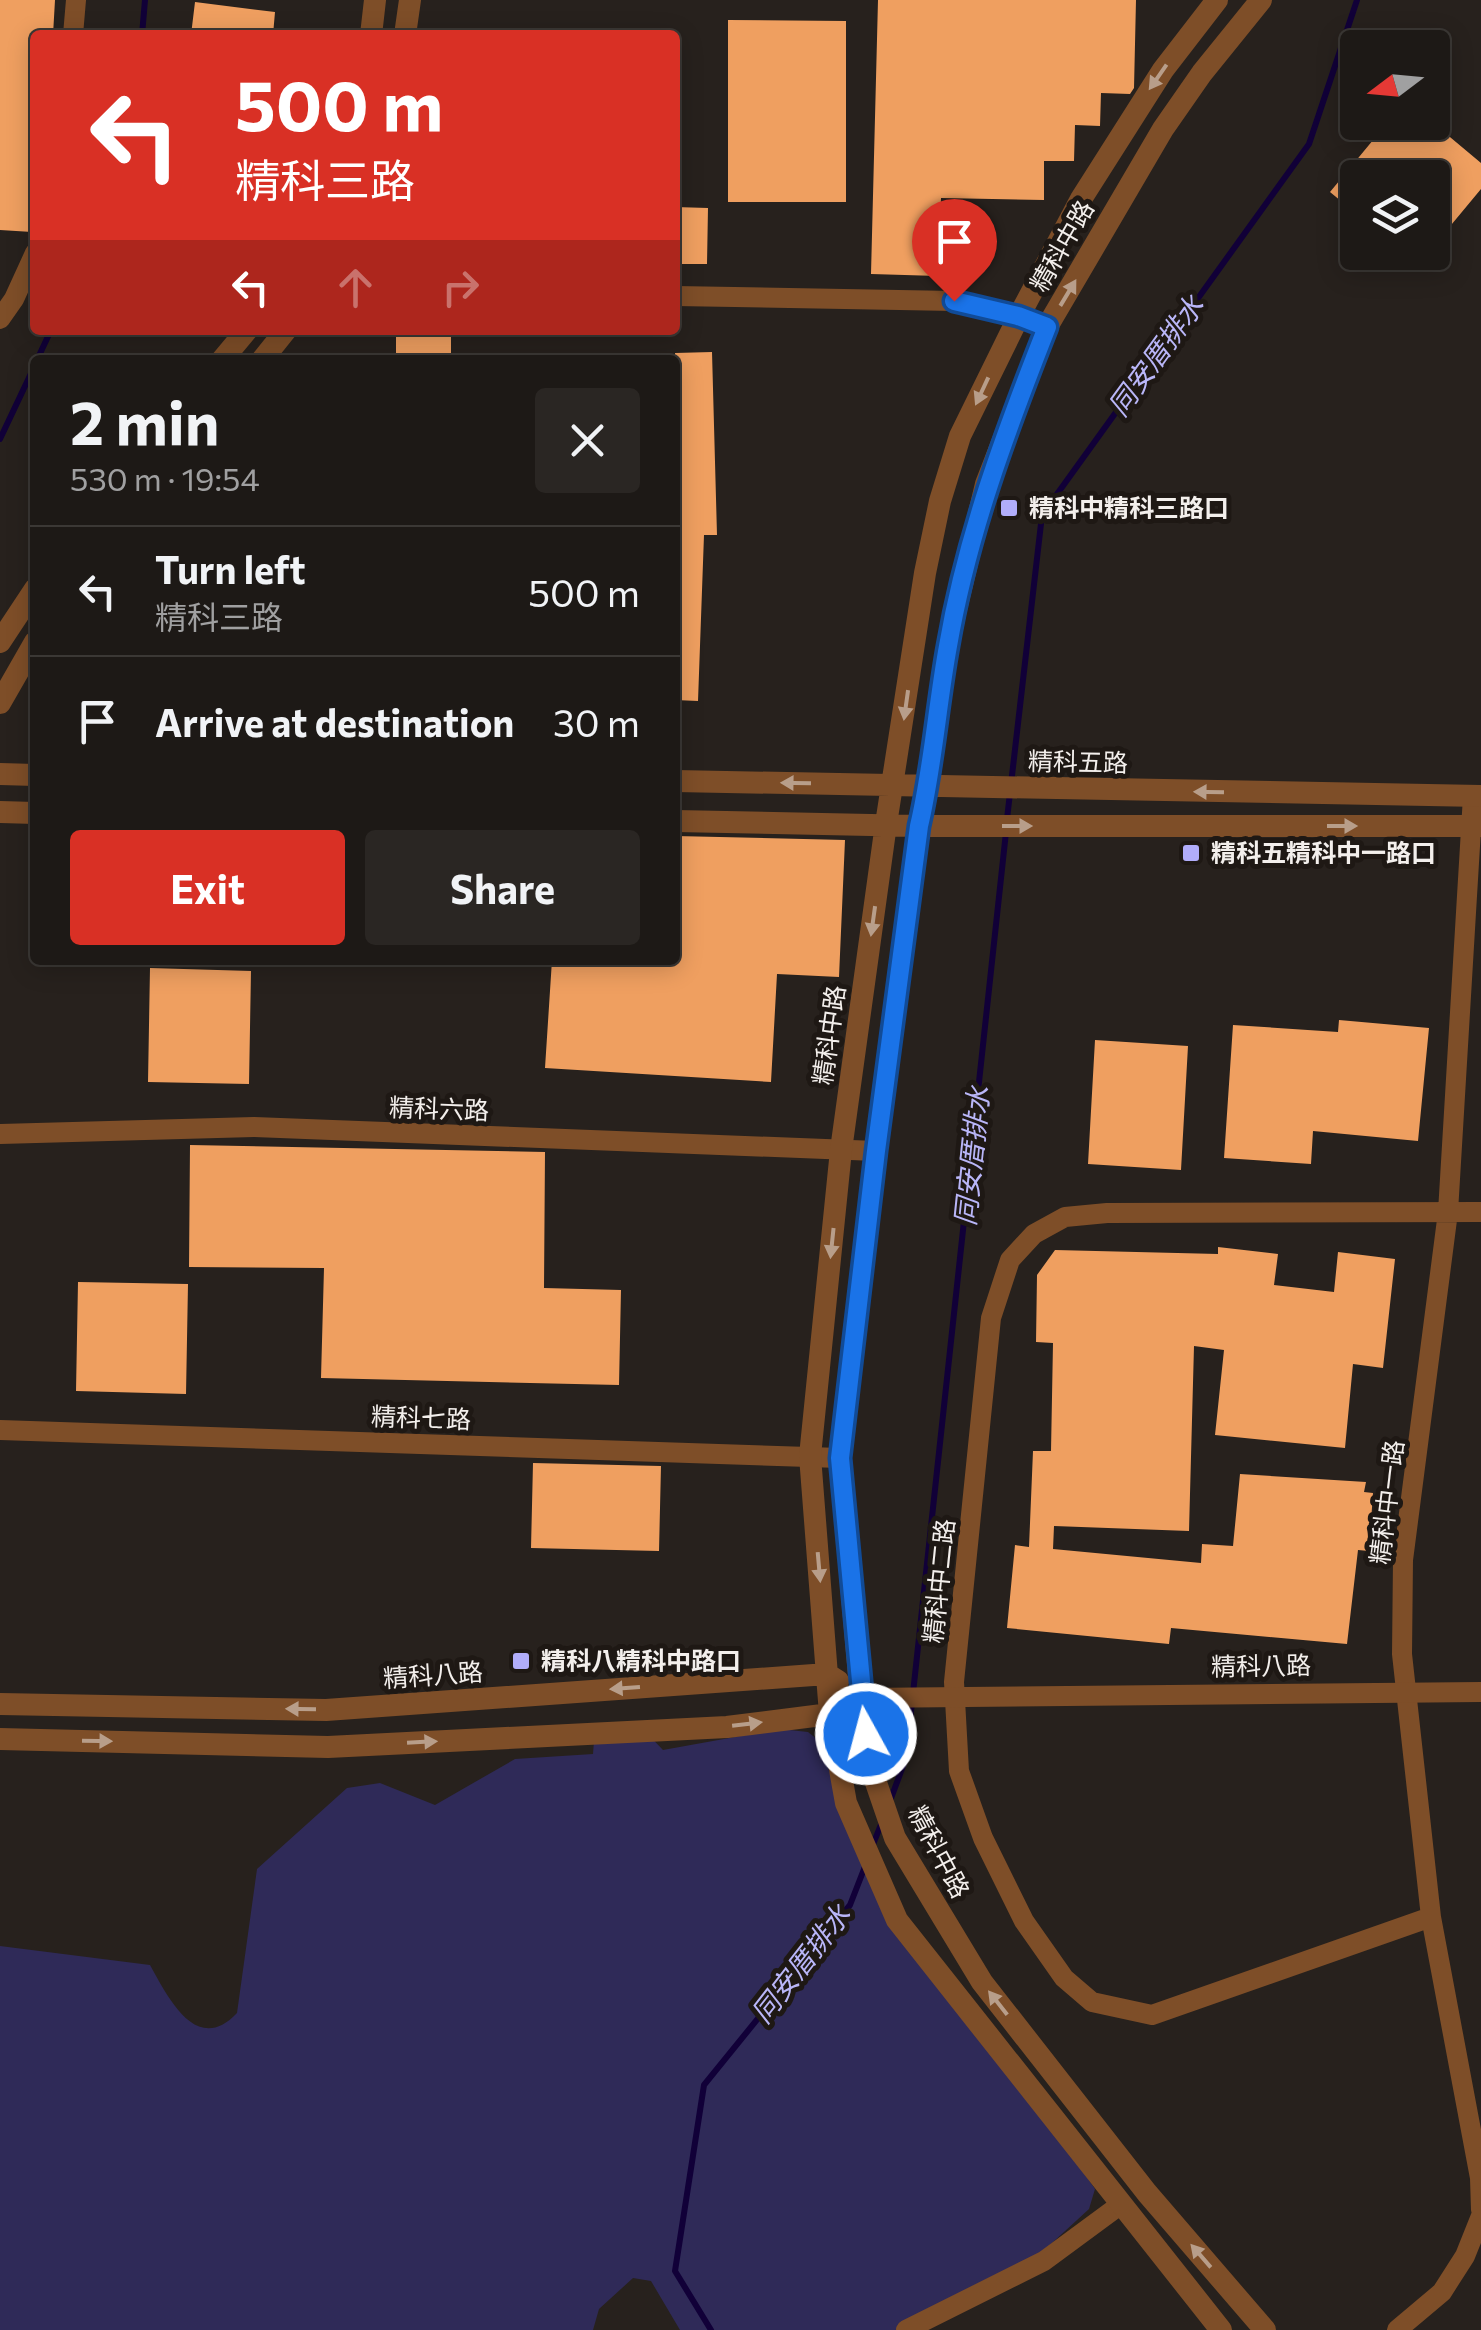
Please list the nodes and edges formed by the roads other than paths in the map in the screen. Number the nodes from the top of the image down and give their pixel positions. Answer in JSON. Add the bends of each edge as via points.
{"nodes":[{"id":1,"x":76,"y":0,"type":"edge"},
{"id":2,"x":375,"y":0,"type":"edge"},
{"id":3,"x":410,"y":0,"type":"edge"},
{"id":4,"x":1217,"y":0,"type":"edge"},
{"id":5,"x":1260,"y":0,"type":"edge"},
{"id":6,"x":73,"y":30,"type":"edge"},
{"id":7,"x":372,"y":30,"type":"edge"},
{"id":8,"x":406,"y":30,"type":"edge"},
{"id":9,"x":30,"y":264,"type":"edge"},
{"id":10,"x":680,"y":296,"type":"edge"},
{"id":11,"x":1018,"y":316,"type":"junction"},
{"id":12,"x":0,"y":319,"type":"edge"},
{"id":13,"x":1047,"y":327,"type":"junction"},
{"id":14,"x":243,"y":335,"type":"edge"},
{"id":15,"x":282,"y":335,"type":"edge"},
{"id":16,"x":226,"y":355,"type":"edge"},
{"id":17,"x":266,"y":355,"type":"edge"},
{"id":18,"x":30,"y":597,"type":"edge"},
{"id":19,"x":0,"y":642,"type":"edge"},
{"id":20,"x":30,"y":651,"type":"edge"},
{"id":21,"x":0,"y":703,"type":"edge"},
{"id":22,"x":0,"y":774,"type":"edge"},
{"id":23,"x":30,"y":775,"type":"edge"},
{"id":24,"x":680,"y":781,"type":"edge"},
{"id":25,"x":894,"y":785,"type":"junction"},
{"id":26,"x":928,"y":788,"type":"junction"},
{"id":27,"x":1477,"y":796,"type":"edge"},
{"id":28,"x":0,"y":812,"type":"edge"},
{"id":29,"x":30,"y":813,"type":"edge"},
{"id":30,"x":680,"y":821,"type":"edge"},
{"id":31,"x":886,"y":824,"type":"junction"},
{"id":32,"x":919,"y":826,"type":"junction"},
{"id":33,"x":1476,"y":826,"type":"edge"},
{"id":34,"x":0,"y":1134,"type":"edge"},
{"id":35,"x":841,"y":1150,"type":"junction"},
{"id":36,"x":876,"y":1151,"type":"junction"},
{"id":37,"x":1448,"y":1212,"type":"junction"},
{"id":38,"x":1481,"y":1212,"type":"edge"},
{"id":39,"x":0,"y":1430,"type":"edge"},
{"id":40,"x":810,"y":1456,"type":"junction"},
{"id":41,"x":840,"y":1458,"type":"junction"},
{"id":42,"x":828,"y":1674,"type":"junction"},
{"id":43,"x":1481,"y":1692,"type":"edge"},
{"id":44,"x":861,"y":1698,"type":"junction"},
{"id":45,"x":0,"y":1704,"type":"edge"},
{"id":46,"x":830,"y":1714,"type":"junction"},
{"id":47,"x":0,"y":1739,"type":"edge"},
{"id":48,"x":1431,"y":1918,"type":"junction"},
{"id":49,"x":1120,"y":2205,"type":"junction"},
{"id":50,"x":1481,"y":2213,"type":"edge"},
{"id":51,"x":906,"y":2330,"type":"edge"},
{"id":52,"x":1222,"y":2330,"type":"edge"},
{"id":53,"x":1265,"y":2330,"type":"edge"},
{"id":54,"x":1397,"y":2330,"type":"edge"}],
"edges":[{"from":1,"to":6,"type":"street"},
{"from":2,"to":7,"type":"street"},
{"from":3,"to":8,"type":"street"},
{"from":4,"to":11,"type":"street","name":"精科中路","one_way":true,"via":[[1124,127]]},
{"from":13,"to":5,"type":"street","name":"精科中路","one_way":true,"via":[[1164,129]]},
{"from":9,"to":12,"type":"street"},
{"from":10,"to":11,"type":"street","via":[[954,301]]},
{"from":11,"to":13,"type":"street"},
{"from":11,"to":25,"type":"street","name":"精科中路","one_way":true,"via":[[960,436],[940,501]]},
{"from":13,"to":26,"type":"street","name":"精科中路","via":[[986,484],[948,644]]},
{"from":14,"to":16,"type":"street"},
{"from":15,"to":17,"type":"street"},
{"from":18,"to":19,"type":"street"},
{"from":20,"to":21,"type":"street"},
{"from":22,"to":23,"type":"street"},
{"from":25,"to":24,"type":"street","name":"精科五路","one_way":true},
{"from":25,"to":26,"type":"street","name":"精科五路"},
{"from":25,"to":31,"type":"street","name":"精科中路"},
{"from":27,"to":26,"type":"street","name":"精科五路","one_way":true},
{"from":26,"to":32,"type":"street","name":"精科中路"},
{"from":27,"to":33,"type":"street","name":"精科中一路"},
{"from":28,"to":29,"type":"street"},
{"from":30,"to":31,"type":"street"},
{"from":31,"to":32,"type":"street"},
{"from":31,"to":35,"type":"street","name":"精科中路","one_way":true},
{"from":32,"to":33,"type":"street","one_way":true},
{"from":32,"to":36,"type":"street","name":"精科中路"},
{"from":33,"to":37,"type":"street","name":"精科中一路"},
{"from":34,"to":35,"type":"street","name":"精科六路","via":[[254,1127]]},
{"from":35,"to":36,"type":"street","name":"精科六路"},
{"from":35,"to":40,"type":"street","name":"精科中路","one_way":true},
{"from":36,"to":41,"type":"street","name":"精科中路"},
{"from":37,"to":38,"type":"street","name":"精科中二路"},
{"from":37,"to":48,"type":"street","name":"精科中一路","via":[[1403,1560],[1402,1654]]},
{"from":37,"to":48,"type":"street","name":"精科中二路","via":[[1107,1213],[1065,1217],[1034,1234],[1010,1260],[991,1318],[954,1682],[959,1771],[983,1838],[1024,1921],[1064,1978],[1092,2002],[1152,2014]]},
{"from":39,"to":40,"type":"street","name":"精科七路"},
{"from":40,"to":41,"type":"street","name":"精科七路"},
{"from":40,"to":42,"type":"street","name":"精科中路","one_way":true},
{"from":41,"to":44,"type":"street","name":"精科中路"},
{"from":42,"to":44,"type":"street"},
{"from":42,"to":45,"type":"street","name":"精科八路","one_way":true,"via":[[326,1710]]},
{"from":42,"to":46,"type":"street","name":"精科中路"},
{"from":43,"to":44,"type":"street","name":"精科八路","bridge":true},
{"from":44,"to":46,"type":"street","name":"精科八路"},
{"from":53,"to":44,"type":"street","name":"精科中路","one_way":true,"via":[[1147,2193],[982,1982],[895,1838],[872,1772]]},
{"from":47,"to":46,"type":"street","name":"精科八路","one_way":true,"via":[[328,1747],[727,1727]]},
{"from":46,"to":49,"type":"street","name":"精科中路","via":[[846,1803],[897,1920]]},
{"from":48,"to":50,"type":"street","name":"精科中一路"},
{"from":49,"to":51,"type":"street","via":[[1044,2260]]},
{"from":49,"to":52,"type":"street","name":"精科中路"},
{"from":50,"to":54,"type":"street","name":"精科中一路","via":[[1442,2292]]}]}
